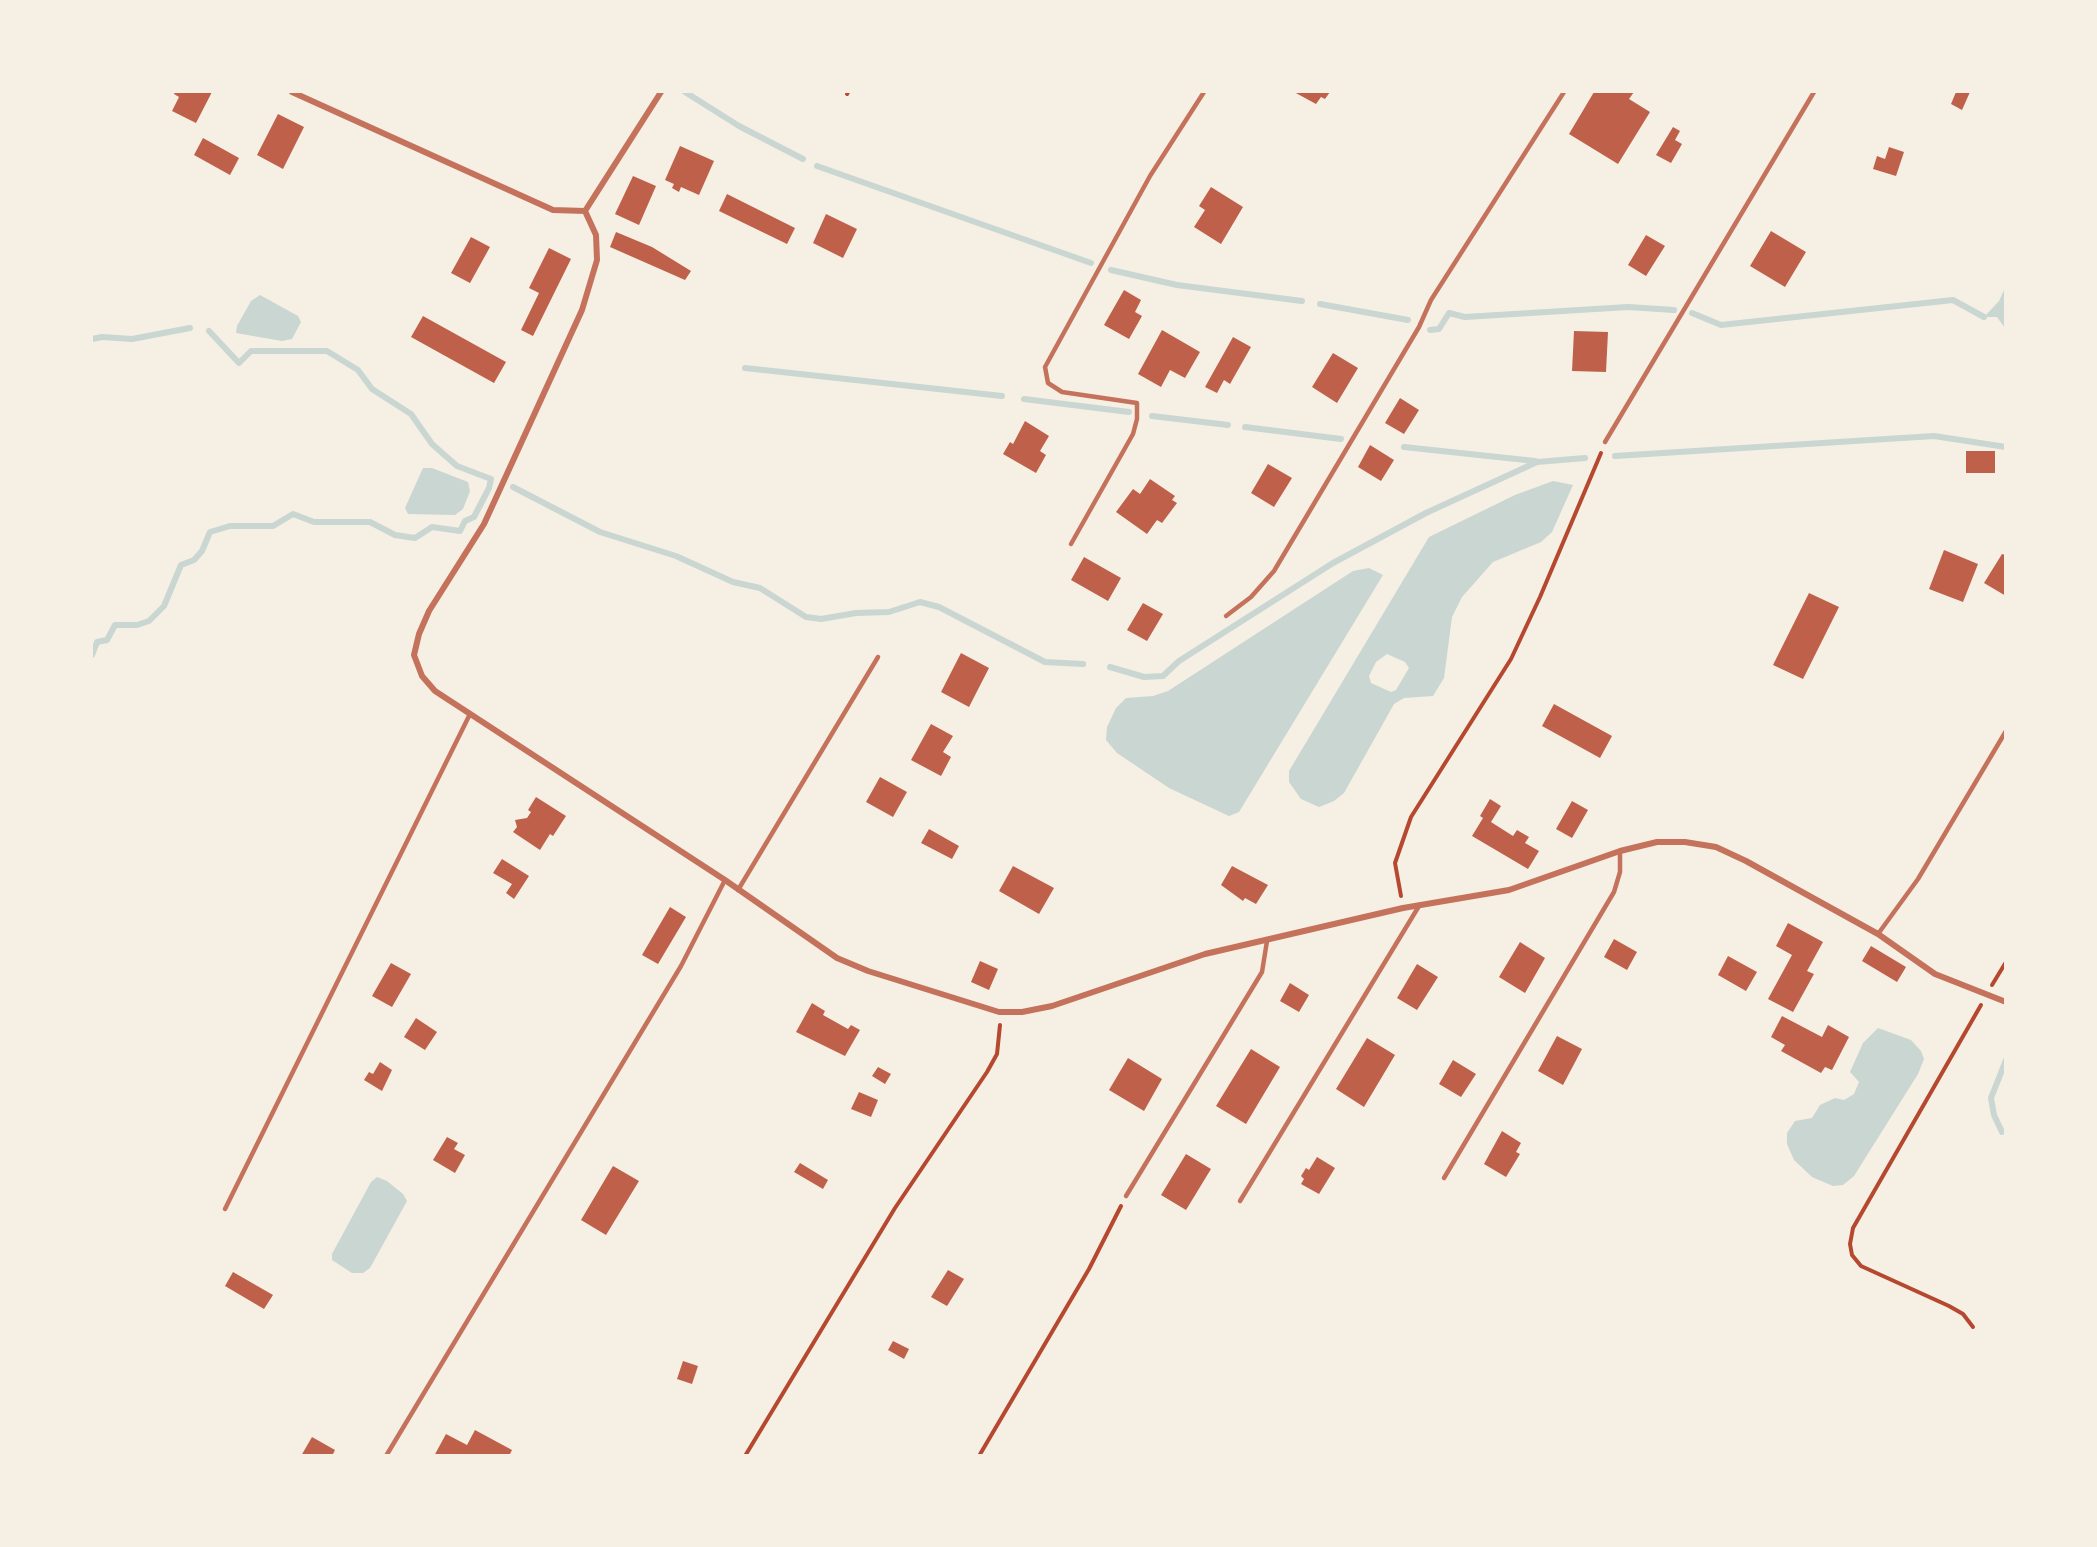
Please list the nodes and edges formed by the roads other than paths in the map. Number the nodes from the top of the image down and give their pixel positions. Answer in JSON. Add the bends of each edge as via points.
{"nodes":[{"id":1,"x":292,"y":92,"type":"edge"},
{"id":2,"x":660,"y":92,"type":"edge"},
{"id":3,"x":1204,"y":92,"type":"edge"},
{"id":4,"x":1564,"y":92,"type":"edge"},
{"id":5,"x":1814,"y":92,"type":"edge"},
{"id":6,"x":585,"y":212,"type":"junction"},
{"id":7,"x":1605,"y":442,"type":"road end"},
{"id":8,"x":1071,"y":544,"type":"dead end"},
{"id":9,"x":1226,"y":616,"type":"dead end"},
{"id":10,"x":878,"y":657,"type":"dead end"},
{"id":11,"x":470,"y":714,"type":"junction"},
{"id":12,"x":2006,"y":731,"type":"edge"},
{"id":13,"x":1620,"y":851,"type":"junction"},
{"id":14,"x":725,"y":880,"type":"junction"},
{"id":15,"x":738,"y":890,"type":"junction"},
{"id":16,"x":1419,"y":906,"type":"junction"},
{"id":17,"x":1878,"y":934,"type":"junction"},
{"id":18,"x":1268,"y":941,"type":"junction"},
{"id":19,"x":2006,"y":1002,"type":"edge"},
{"id":20,"x":1444,"y":1178,"type":"dead end"},
{"id":21,"x":1126,"y":1196,"type":"road end"},
{"id":22,"x":1240,"y":1201,"type":"dead end"},
{"id":23,"x":225,"y":1209,"type":"dead end"},
{"id":24,"x":386,"y":1455,"type":"edge"}],
"edges":[{"from":1,"to":6,"type":"street","via":[[553,210]]},
{"from":2,"to":6,"type":"street"},
{"from":3,"to":8,"type":"lane","via":[[1150,176],[1045,367],[1048,383],[1062,392],[1137,403],[1133,434]]},
{"from":4,"to":9,"type":"lane","via":[[1431,300],[1419,327],[1274,571],[1251,597]]},
{"from":5,"to":7,"type":"lane"},
{"from":6,"to":11,"type":"street","via":[[596,235],[597,260],[582,310],[484,524],[429,611],[414,655],[422,676],[435,691]]},
{"from":10,"to":15,"type":"lane"},
{"from":11,"to":14,"type":"street"},
{"from":11,"to":23,"type":"lane"},
{"from":12,"to":17,"type":"lane","via":[[1918,879]]},
{"from":13,"to":16,"type":"street","via":[[1509,890]]},
{"from":13,"to":17,"type":"street","via":[[1657,842],[1716,847]]},
{"from":13,"to":20,"type":"lane","via":[[1620,872],[1614,892]]},
{"from":14,"to":15,"type":"street"},
{"from":14,"to":24,"type":"lane","via":[[681,966]]},
{"from":15,"to":18,"type":"street","via":[[837,958],[999,1012],[1052,1006],[1205,954]]},
{"from":16,"to":18,"type":"street"},
{"from":16,"to":22,"type":"lane"},
{"from":17,"to":19,"type":"street","via":[[1935,974]]},
{"from":18,"to":21,"type":"lane","via":[[1262,972]]}]}
